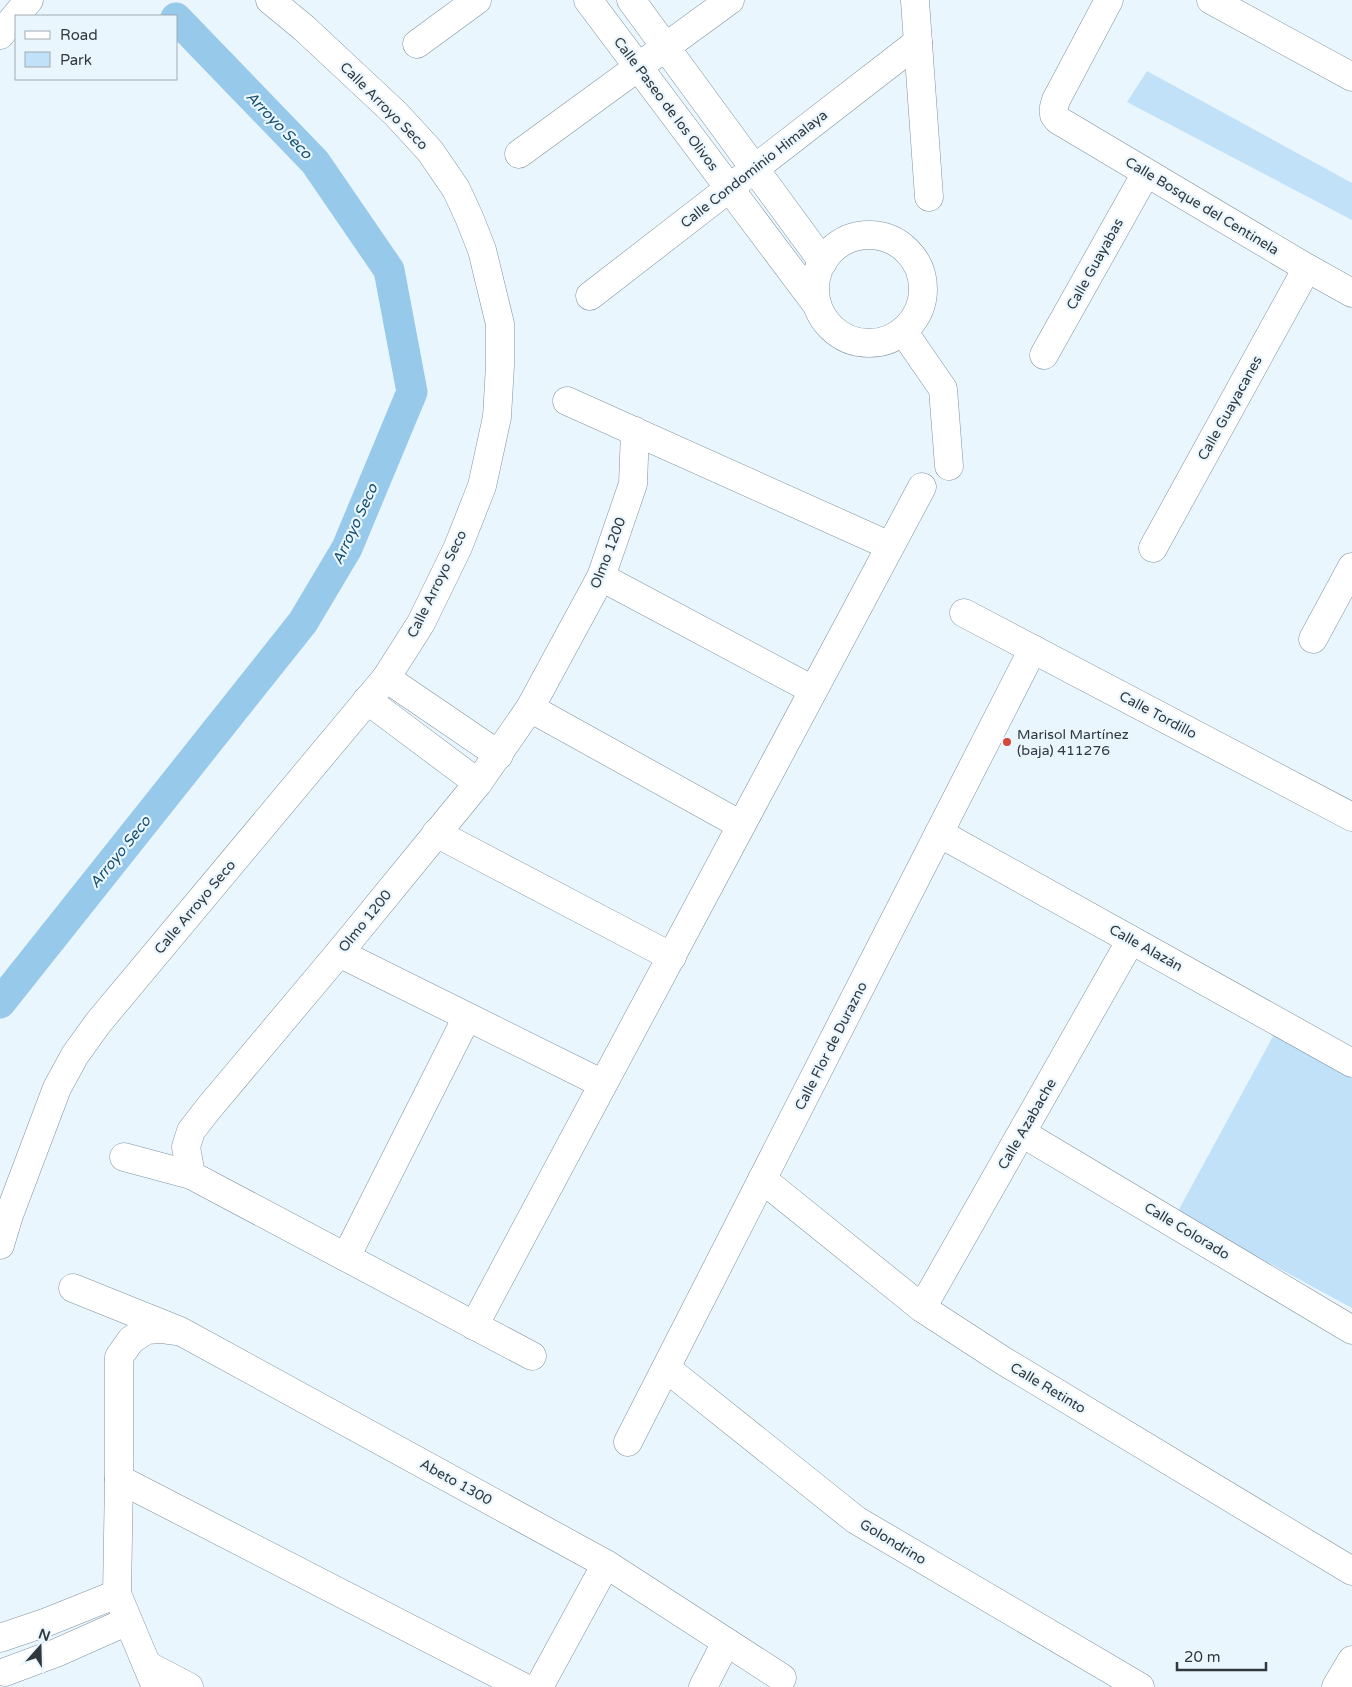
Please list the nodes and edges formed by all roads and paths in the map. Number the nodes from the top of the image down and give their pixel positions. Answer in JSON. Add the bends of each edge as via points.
{"nodes":[{"id":1,"x":270,"y":0,"type":"edge"},
{"id":2,"x":477,"y":0,"type":"edge"},
{"id":3,"x":588,"y":0,"type":"edge"},
{"id":4,"x":631,"y":0,"type":"edge"},
{"id":5,"x":730,"y":0,"type":"edge"},
{"id":6,"x":1109,"y":0,"type":"edge"},
{"id":7,"x":1211,"y":0,"type":"edge"},
{"id":8,"x":26,"y":1,"type":"edge"},
{"id":9,"x":915,"y":2,"type":"dead end"},
{"id":10,"x":15,"y":15,"type":"edge"},
{"id":11,"x":15,"y":15,"type":"edge"},
{"id":12,"x":0,"y":35,"type":"edge"},
{"id":13,"x":918,"y":42,"type":"junction"},
{"id":14,"x":417,"y":44,"type":"dead end"},
{"id":15,"x":665,"y":47,"type":"junction"},
{"id":16,"x":638,"y":67,"type":"junction"},
{"id":17,"x":1352,"y":78,"type":"edge"},
{"id":18,"x":519,"y":154,"type":"dead end"},
{"id":19,"x":755,"y":169,"type":"junction"},
{"id":20,"x":1146,"y":173,"type":"junction"},
{"id":21,"x":729,"y":188,"type":"junction"},
{"id":22,"x":929,"y":197,"type":"dead end"},
{"id":23,"x":823,"y":262,"type":"junction"},
{"id":24,"x":1307,"y":268,"type":"junction"},
{"id":25,"x":1352,"y":293,"type":"edge"},
{"id":26,"x":590,"y":296,"type":"dead end"},
{"id":27,"x":817,"y":305,"type":"junction"},
{"id":28,"x":903,"y":331,"type":"junction"},
{"id":29,"x":1044,"y":355,"type":"dead end"},
{"id":30,"x":567,"y":401,"type":"dead end"},
{"id":31,"x":635,"y":431,"type":"junction"},
{"id":32,"x":949,"y":466,"type":"dead end"},
{"id":33,"x":922,"y":486,"type":"dead end"},
{"id":34,"x":890,"y":546,"type":"junction"},
{"id":35,"x":1153,"y":548,"type":"dead end"},
{"id":36,"x":1352,"y":567,"type":"edge"},
{"id":37,"x":601,"y":577,"type":"junction"},
{"id":38,"x":964,"y":613,"type":"dead end"},
{"id":39,"x":1313,"y":639,"type":"dead end"},
{"id":40,"x":1033,"y":649,"type":"junction"},
{"id":41,"x":386,"y":678,"type":"junction"},
{"id":42,"x":813,"y":690,"type":"junction"},
{"id":43,"x":367,"y":700,"type":"junction"},
{"id":44,"x":530,"y":708,"type":"junction"},
{"id":45,"x":499,"y":755,"type":"junction"},
{"id":46,"x":478,"y":782,"type":"junction"},
{"id":47,"x":1352,"y":817,"type":"edge"},
{"id":48,"x":741,"y":825,"type":"junction"},
{"id":49,"x":436,"y":833,"type":"junction"},
{"id":50,"x":939,"y":833,"type":"junction"},
{"id":51,"x":1131,"y":940,"type":"junction"},
{"id":52,"x":340,"y":953,"type":"junction"},
{"id":53,"x":672,"y":957,"type":"junction"},
{"id":54,"x":467,"y":1017,"type":"junction"},
{"id":55,"x":1352,"y":1064,"type":"edge"},
{"id":56,"x":603,"y":1084,"type":"junction"},
{"id":57,"x":1022,"y":1133,"type":"junction"},
{"id":58,"x":124,"y":1157,"type":"dead end"},
{"id":59,"x":191,"y":1175,"type":"junction"},
{"id":60,"x":762,"y":1179,"type":"junction"},
{"id":61,"x":0,"y":1245,"type":"edge"},
{"id":62,"x":346,"y":1257,"type":"junction"},
{"id":63,"x":73,"y":1288,"type":"dead end"},
{"id":64,"x":922,"y":1308,"type":"junction"},
{"id":65,"x":474,"y":1326,"type":"junction"},
{"id":66,"x":1352,"y":1330,"type":"edge"},
{"id":67,"x":180,"y":1331,"type":"junction"},
{"id":68,"x":532,"y":1356,"type":"dead end"},
{"id":69,"x":666,"y":1368,"type":"junction"},
{"id":70,"x":628,"y":1442,"type":"dead end"},
{"id":71,"x":119,"y":1479,"type":"junction"},
{"id":72,"x":606,"y":1564,"type":"junction"},
{"id":73,"x":1352,"y":1572,"type":"edge"},
{"id":74,"x":117,"y":1594,"type":"junction"},
{"id":75,"x":128,"y":1621,"type":"junction"},
{"id":76,"x":0,"y":1638,"type":"edge"},
{"id":77,"x":726,"y":1642,"type":"junction"},
{"id":78,"x":1352,"y":1660,"type":"edge"},
{"id":79,"x":6,"y":1673,"type":"edge"},
{"id":80,"x":151,"y":1676,"type":"edge"},
{"id":81,"x":782,"y":1678,"type":"dead end"},
{"id":82,"x":189,"y":1687,"type":"edge"},
{"id":83,"x":523,"y":1687,"type":"edge"},
{"id":84,"x":539,"y":1687,"type":"edge"},
{"id":85,"x":703,"y":1687,"type":"edge"},
{"id":86,"x":1140,"y":1687,"type":"edge"},
{"id":87,"x":1336,"y":1687,"type":"edge"}],
"edges":[{"from":1,"to":41,"type":"street","name":"Calle Arroyo Seco","via":[[382,101],[430,151],[456,189],[476,233],[500,324],[497,417],[482,486],[458,548],[421,623]]},
{"from":2,"to":14,"type":"street"},
{"from":3,"to":16,"type":"street","name":"Calle Paseo de los Olivos"},
{"from":4,"to":15,"type":"street"},
{"from":5,"to":15,"type":"street"},
{"from":6,"to":20,"type":"street","name":"Calle Bosque del Centinela","via":[[1056,100],[1054,115]]},
{"from":7,"to":17,"type":"street"},
{"from":8,"to":11,"type":"street"},
{"from":9,"to":13,"type":"street"},
{"from":10,"to":12,"type":"street"},
{"from":13,"to":19,"type":"street","name":"Calle Condominio Himalaya"},
{"from":13,"to":22,"type":"street"},
{"from":15,"to":16,"type":"street"},
{"from":15,"to":19,"type":"street"},
{"from":16,"to":18,"type":"street"},
{"from":16,"to":21,"type":"street","name":"Calle Paseo de los Olivos"},
{"from":19,"to":21,"type":"street","name":"Calle Condominio Himalaya"},
{"from":19,"to":23,"type":"street"},
{"from":20,"to":24,"type":"street","name":"Calle Bosque del Centinela"},
{"from":20,"to":29,"type":"street","name":"Calle Guayabas"},
{"from":21,"to":26,"type":"street","name":"Calle Condominio Himalaya"},
{"from":21,"to":27,"type":"street","name":"Calle Paseo de los Olivos"},
{"from":23,"to":27,"type":"street","name":"Calle Paseo de los Olivos","via":[[814,282]]},
{"from":23,"to":28,"type":"street","via":[[846,239],[873,234],[897,242],[918,265],[923,286],[920,307]]},
{"from":24,"to":25,"type":"street","name":"Calle Bosque del Centinela"},
{"from":24,"to":35,"type":"street","name":"Calle Guayacanes"},
{"from":27,"to":28,"type":"street","name":"Calle Paseo de los Olivos","via":[[826,322],[846,338],[869,343],[892,338]]},
{"from":28,"to":32,"type":"street","via":[[943,389]]},
{"from":30,"to":31,"type":"street"},
{"from":31,"to":34,"type":"street"},
{"from":31,"to":37,"type":"street","name":"Olmo 1200","via":[[633,484]]},
{"from":33,"to":34,"type":"street"},
{"from":34,"to":42,"type":"street"},
{"from":36,"to":39,"type":"street"},
{"from":37,"to":42,"type":"street"},
{"from":37,"to":44,"type":"street","name":"Olmo 1200"},
{"from":38,"to":40,"type":"street","name":"Calle Tordillo"},
{"from":40,"to":47,"type":"street","name":"Calle Tordillo"},
{"from":40,"to":50,"type":"street","name":"Calle Flor de Durazno"},
{"from":41,"to":43,"type":"street","name":"Calle Arroyo Seco"},
{"from":41,"to":45,"type":"street"},
{"from":42,"to":48,"type":"street"},
{"from":43,"to":46,"type":"street"},
{"from":43,"to":61,"type":"street","name":"Calle Arroyo Seco","via":[[98,1023],[75,1055],[56,1088]]},
{"from":44,"to":45,"type":"street","name":"Olmo 1200"},
{"from":44,"to":48,"type":"street"},
{"from":45,"to":46,"type":"street","name":"Olmo 1200"},
{"from":46,"to":49,"type":"street","name":"Olmo 1200"},
{"from":48,"to":53,"type":"street"},
{"from":49,"to":52,"type":"street","name":"Olmo 1200"},
{"from":49,"to":53,"type":"street"},
{"from":50,"to":51,"type":"street","name":"Calle Alazán"},
{"from":50,"to":60,"type":"street","name":"Calle Flor de Durazno"},
{"from":51,"to":55,"type":"street","name":"Calle Alazán"},
{"from":51,"to":57,"type":"street","name":"Calle Azabache"},
{"from":52,"to":54,"type":"street"},
{"from":52,"to":59,"type":"street","name":"Olmo 1200","via":[[191,1131],[186,1147]]},
{"from":53,"to":56,"type":"street"},
{"from":54,"to":56,"type":"street"},
{"from":54,"to":62,"type":"street"},
{"from":56,"to":65,"type":"street"},
{"from":57,"to":64,"type":"street","name":"Calle Azabache"},
{"from":57,"to":66,"type":"street","name":"Calle Colorado"},
{"from":58,"to":59,"type":"street"},
{"from":59,"to":62,"type":"street"},
{"from":60,"to":64,"type":"street","name":"Calle Retinto"},
{"from":60,"to":69,"type":"street","name":"Calle Flor de Durazno"},
{"from":62,"to":65,"type":"street"},
{"from":63,"to":67,"type":"street","name":"Abeto 1300"},
{"from":64,"to":73,"type":"street","name":"Calle Retinto"},
{"from":65,"to":68,"type":"street"},
{"from":67,"to":71,"type":"street","name":"Abeto 1300","via":[[146,1330],[131,1340],[119,1357]]},
{"from":67,"to":72,"type":"street","name":"Abeto 1300"},
{"from":69,"to":70,"type":"street","name":"Calle Flor de Durazno"},
{"from":69,"to":86,"type":"street","name":"Golondrino","via":[[856,1520]]},
{"from":71,"to":74,"type":"street","name":"Abeto 1300"},
{"from":71,"to":83,"type":"street"},
{"from":72,"to":77,"type":"street","name":"Abeto 1300"},
{"from":72,"to":84,"type":"street"},
{"from":74,"to":75,"type":"street","name":"Abeto 1300"},
{"from":74,"to":76,"type":"street"},
{"from":75,"to":79,"type":"street"},
{"from":75,"to":80,"type":"street","name":"Abeto 1300"},
{"from":77,"to":81,"type":"street","name":"Abeto 1300"},
{"from":77,"to":85,"type":"street"},
{"from":78,"to":87,"type":"street"},
{"from":80,"to":82,"type":"street"}]}
